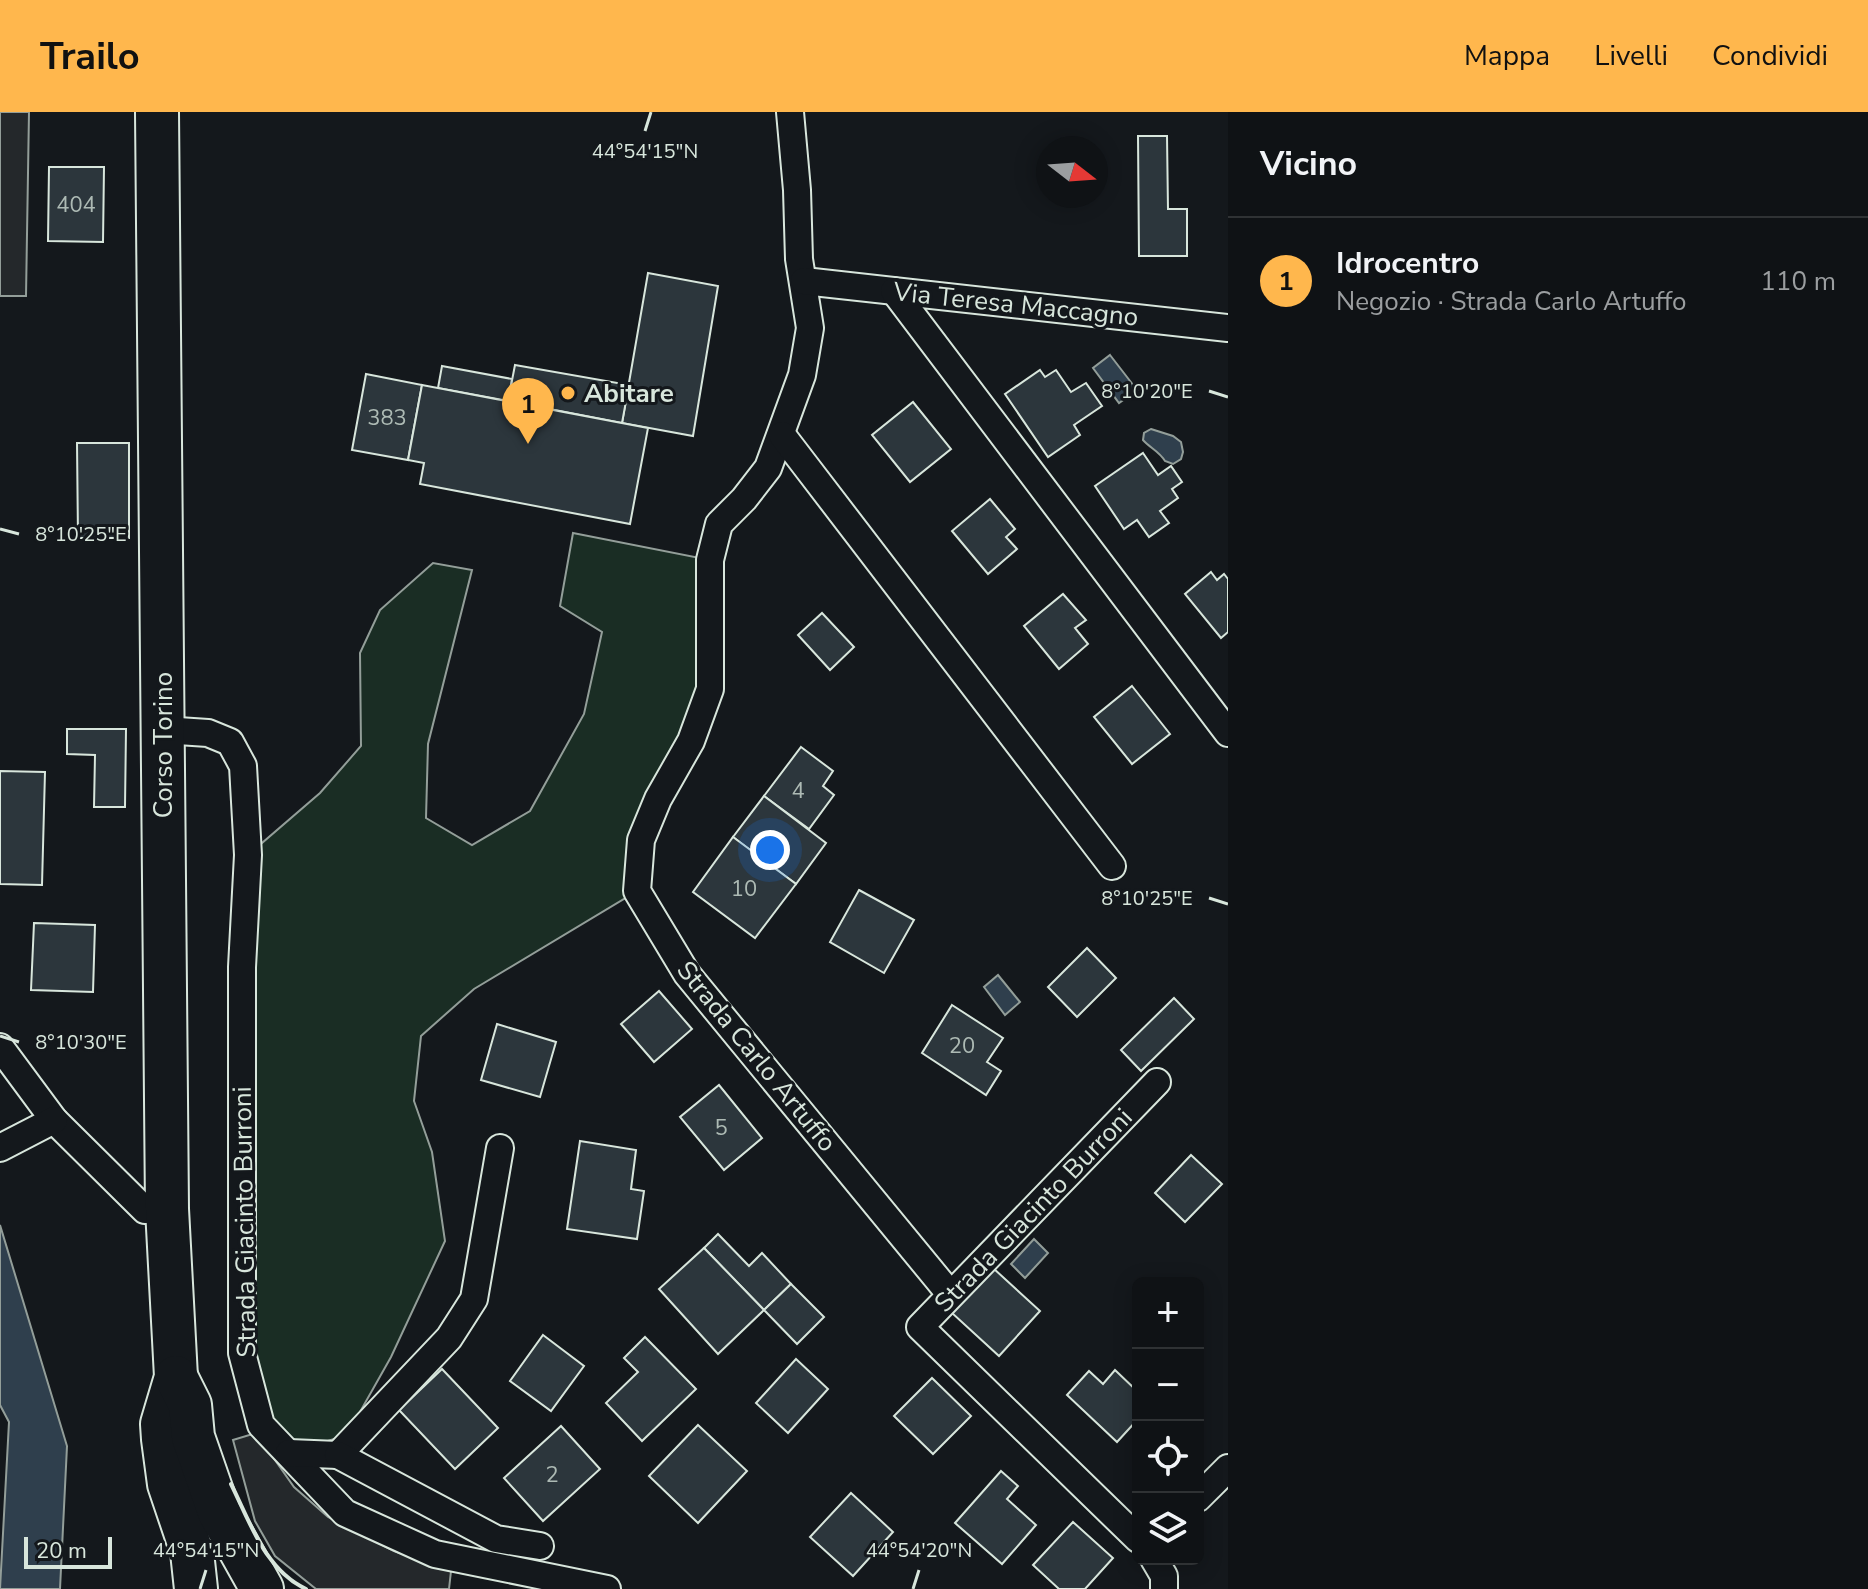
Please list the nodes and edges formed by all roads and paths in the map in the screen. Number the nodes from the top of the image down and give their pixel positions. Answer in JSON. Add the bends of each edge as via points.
{"nodes":[{"id":1,"x":157,"y":112,"type":"edge"},
{"id":2,"x":790,"y":112,"type":"edge"},
{"id":3,"x":804,"y":281,"type":"junction"},
{"id":4,"x":894,"y":291,"type":"junction"},
{"id":5,"x":1228,"y":328,"type":"edge"},
{"id":6,"x":782,"y":435,"type":"junction"},
{"id":7,"x":163,"y":730,"type":"junction"},
{"id":8,"x":1228,"y":733,"type":"edge"},
{"id":9,"x":1112,"y":866,"type":"dead end"},
{"id":10,"x":0,"y":1047,"type":"edge"},
{"id":11,"x":1157,"y":1082,"type":"dead end"},
{"id":12,"x":54,"y":1120,"type":"junction"},
{"id":13,"x":10,"y":1142,"type":"edge"},
{"id":14,"x":500,"y":1148,"type":"dead end"},
{"id":15,"x":167,"y":1209,"type":"junction"},
{"id":16,"x":950,"y":1294,"type":"junction"},
{"id":17,"x":176,"y":1377,"type":"junction"},
{"id":18,"x":289,"y":1453,"type":"junction"},
{"id":19,"x":338,"y":1455,"type":"junction"},
{"id":20,"x":1228,"y":1468,"type":"edge"},
{"id":21,"x":1203,"y":1493,"type":"edge"},
{"id":22,"x":1132,"y":1533,"type":"edge"},
{"id":23,"x":540,"y":1546,"type":"dead end"},
{"id":24,"x":1158,"y":1565,"type":"edge"},
{"id":25,"x":196,"y":1589,"type":"edge"},
{"id":26,"x":262,"y":1589,"type":"edge"},
{"id":27,"x":607,"y":1589,"type":"edge"},
{"id":28,"x":1164,"y":1589,"type":"edge"}],
"edges":[{"from":1,"to":7,"type":"main road","name":"Corso Torino"},
{"from":2,"to":3,"type":"street","name":"Strada Carlo Artuffo"},
{"from":3,"to":4,"type":"street","name":"Via Teresa Maccagno"},
{"from":3,"to":6,"type":"street","name":"Strada Carlo Artuffo","via":[[810,328],[802,375]]},
{"from":4,"to":5,"type":"street","name":"Via Teresa Maccagno"},
{"from":4,"to":8,"type":"street"},
{"from":6,"to":9,"type":"street"},
{"from":6,"to":16,"type":"street","name":"Strada Carlo Artuffo","via":[[768,468],[719,524],[710,560],[710,689],[691,741],[641,840],[637,891],[687,974]]},
{"from":7,"to":15,"type":"main road","name":"Corso Torino"},
{"from":7,"to":18,"type":"street","name":"Strada Giacinto Burroni","via":[[208,733],[230,742],[243,766],[248,855],[242,967],[242,1353],[261,1425]]},
{"from":10,"to":12,"type":"street"},
{"from":11,"to":16,"type":"street","name":"Strada Giacinto Burroni"},
{"from":12,"to":13,"type":"street"},
{"from":12,"to":15,"type":"street","via":[[145,1210]]},
{"from":14,"to":19,"type":"street","via":[[474,1299],[449,1338]]},
{"from":15,"to":17,"type":"main road","name":"Corso Torino"},
{"from":16,"to":22,"type":"street","name":"Strada Giacinto Burroni","via":[[920,1327]]},
{"from":17,"to":25,"type":"main road","name":"Corso Torino","via":[[162,1424],[163,1439],[169,1484],[192,1552]]},
{"from":17,"to":26,"type":"main road","name":"Corso Torino","via":[[190,1405],[193,1437],[219,1512]]},
{"from":18,"to":19,"type":"street"},
{"from":18,"to":27,"type":"street","name":"Strada Giacinto Burroni","via":[[345,1513],[435,1554]]},
{"from":19,"to":23,"type":"street","via":[[496,1539]]},
{"from":20,"to":21,"type":"street"},
{"from":24,"to":28,"type":"street"}]}
